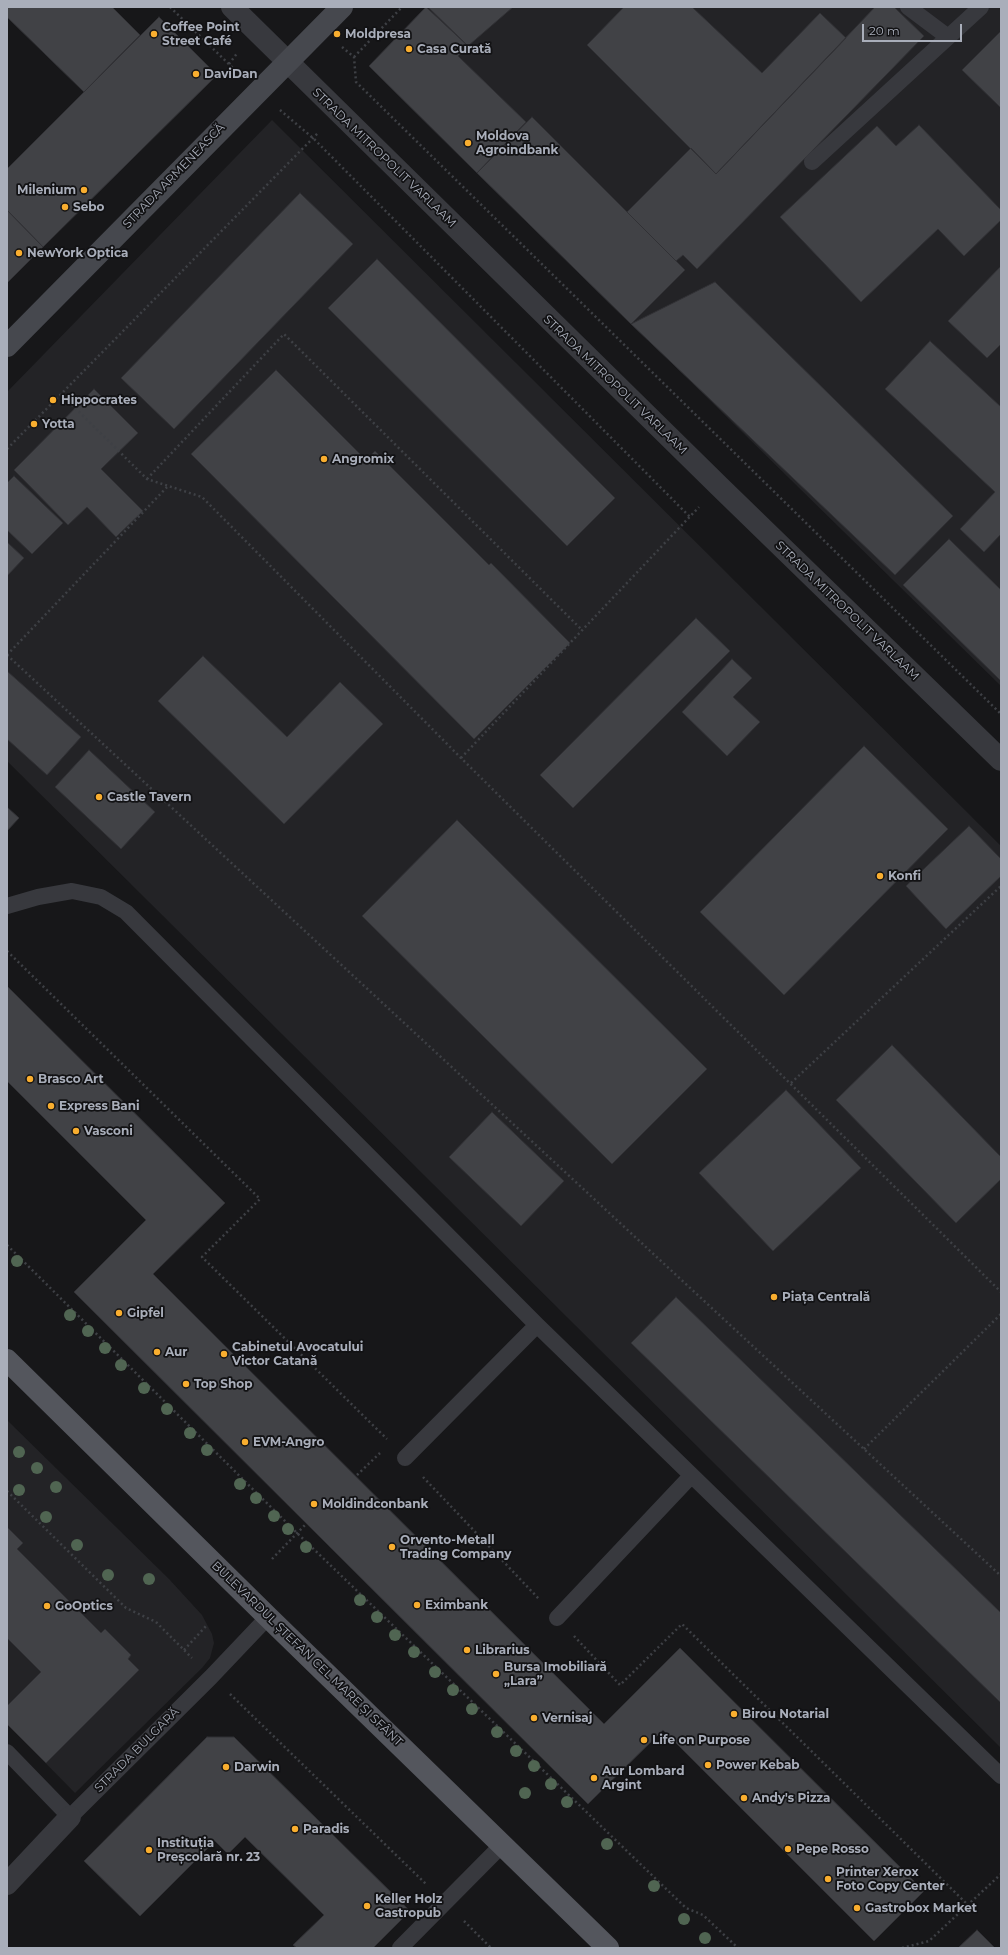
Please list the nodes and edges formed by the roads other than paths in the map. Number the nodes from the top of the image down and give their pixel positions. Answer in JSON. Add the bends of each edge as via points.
{"nodes":[{"id":1,"x":232,"y":7,"type":"edge"},
{"id":2,"x":342,"y":7,"type":"edge"},
{"id":3,"x":908,"y":7,"type":"edge"},
{"id":4,"x":981,"y":7,"type":"edge"},
{"id":5,"x":948,"y":37,"type":"junction"},
{"id":6,"x":286,"y":62,"type":"junction"},
{"id":7,"x":812,"y":162,"type":"dead end"},
{"id":8,"x":7,"y":346,"type":"edge"},
{"id":9,"x":1001,"y":760,"type":"edge"},
{"id":10,"x":7,"y":906,"type":"edge"},
{"id":11,"x":538,"y":1325,"type":"junction"},
{"id":12,"x":7,"y":1360,"type":"edge"},
{"id":13,"x":405,"y":1458,"type":"road end"},
{"id":14,"x":691,"y":1476,"type":"junction"},
{"id":15,"x":268,"y":1617,"type":"junction"},
{"id":16,"x":557,"y":1618,"type":"road end"},
{"id":17,"x":7,"y":1752,"type":"edge"},
{"id":18,"x":1001,"y":1776,"type":"edge"},
{"id":19,"x":70,"y":1817,"type":"junction"},
{"id":20,"x":502,"y":1845,"type":"junction"},
{"id":21,"x":7,"y":1884,"type":"edge"},
{"id":22,"x":400,"y":1948,"type":"edge"},
{"id":23,"x":608,"y":1948,"type":"edge"}],
"edges":[{"from":1,"to":6,"type":"street","name":"STRADA MITROPOLIT VARLAAM"},
{"from":2,"to":6,"type":"main road","name":"STRADA ARMENEASCĂ"},
{"from":3,"to":5,"type":"lane"},
{"from":4,"to":5,"type":"lane"},
{"from":5,"to":7,"type":"lane"},
{"from":6,"to":8,"type":"main road","name":"STRADA ARMENEASCĂ"},
{"from":6,"to":9,"type":"street","name":"STRADA MITROPOLIT VARLAAM"},
{"from":10,"to":11,"type":"lane","via":[[72,891],[100,897],[126,912]]},
{"from":11,"to":13,"type":"lane"},
{"from":11,"to":14,"type":"lane"},
{"from":12,"to":15,"type":"main road","name":"BULEVARDUL ȘTEFAN CEL MARE ȘI SFÂNT"},
{"from":14,"to":16,"type":"lane"},
{"from":14,"to":18,"type":"lane"},
{"from":15,"to":19,"type":"lane","name":"STRADA BULGARĂ"},
{"from":15,"to":20,"type":"main road","name":"BULEVARDUL ȘTEFAN CEL MARE ȘI SFÂNT"},
{"from":17,"to":19,"type":"lane"},
{"from":19,"to":21,"type":"street","name":"STRADA BULGARĂ"},
{"from":20,"to":22,"type":"lane"},
{"from":20,"to":23,"type":"main road","name":"BULEVARDUL ȘTEFAN CEL MARE ȘI SFÂNT"}]}
